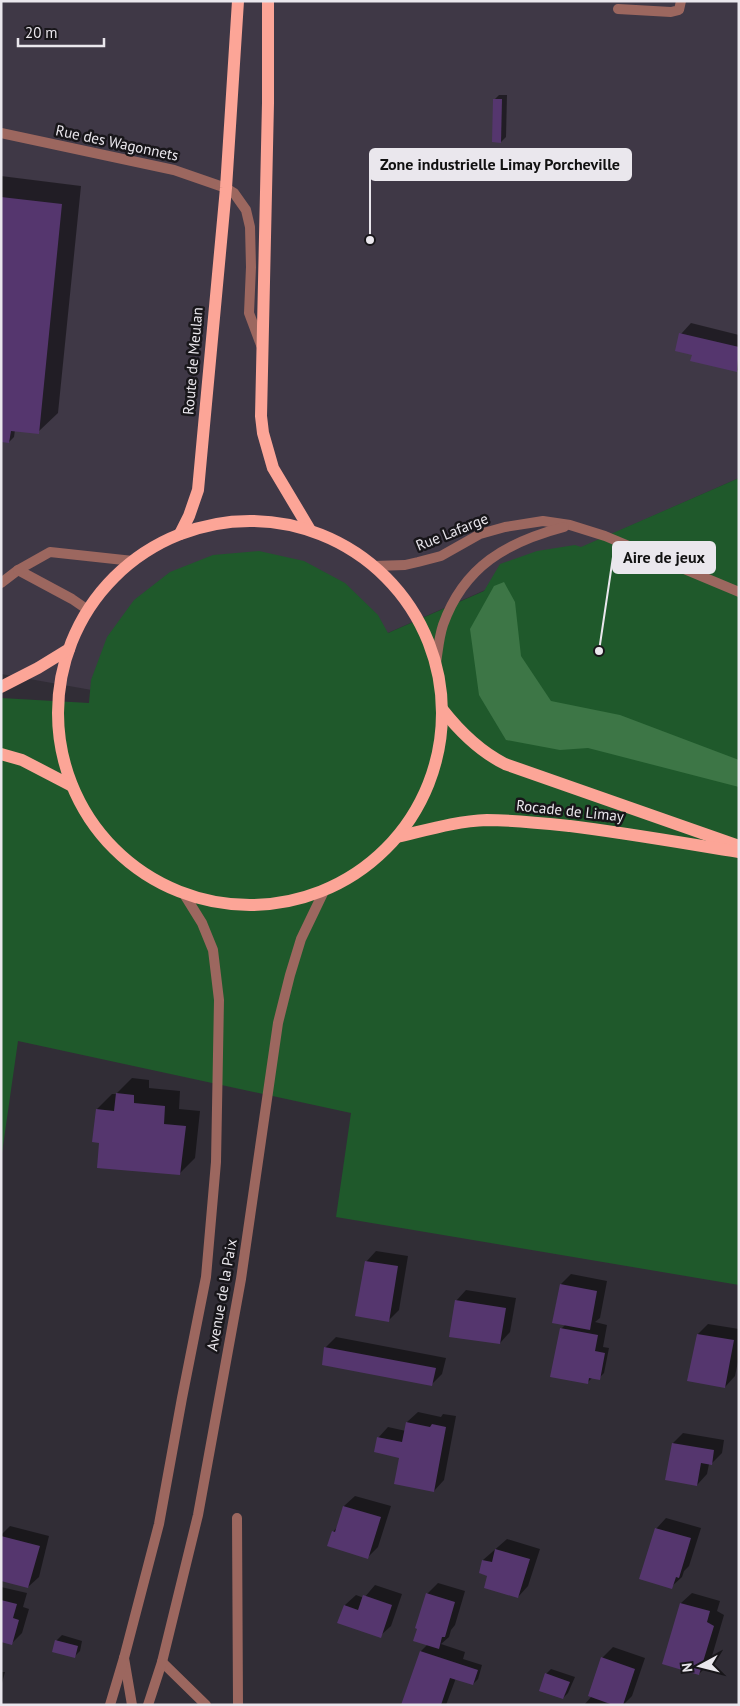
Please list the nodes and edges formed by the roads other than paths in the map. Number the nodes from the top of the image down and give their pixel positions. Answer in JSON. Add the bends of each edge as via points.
{"nodes":[{"id":1,"x":238,"y":1,"type":"edge"},
{"id":2,"x":268,"y":1,"type":"edge"},
{"id":3,"x":681,"y":1,"type":"edge"},
{"id":4,"x":618,"y":9,"type":"dead end"},
{"id":5,"x":1,"y":133,"type":"edge"},
{"id":6,"x":226,"y":188,"type":"junction"},
{"id":7,"x":263,"y":348,"type":"junction"},
{"id":8,"x":570,"y":525,"type":"junction"},
{"id":9,"x":310,"y":530,"type":"junction"},
{"id":10,"x":180,"y":534,"type":"junction"},
{"id":11,"x":133,"y":560,"type":"junction"},
{"id":12,"x":374,"y":566,"type":"junction"},
{"id":13,"x":18,"y":570,"type":"junction"},
{"id":14,"x":1,"y":583,"type":"edge"},
{"id":15,"x":739,"y":592,"type":"edge"},
{"id":16,"x":88,"y":610,"type":"junction"},
{"id":17,"x":69,"y":649,"type":"junction"},
{"id":18,"x":436,"y":663,"type":"junction"},
{"id":19,"x":1,"y":687,"type":"edge"},
{"id":20,"x":442,"y":709,"type":"junction"},
{"id":21,"x":1,"y":754,"type":"edge"},
{"id":22,"x":72,"y":786,"type":"junction"},
{"id":23,"x":397,"y":837,"type":"junction"},
{"id":24,"x":739,"y":846,"type":"edge"},
{"id":25,"x":739,"y":852,"type":"edge"},
{"id":26,"x":324,"y":891,"type":"junction"},
{"id":27,"x":184,"y":894,"type":"junction"},
{"id":28,"x":237,"y":1518,"type":"dead end"},
{"id":29,"x":124,"y":1658,"type":"junction"},
{"id":30,"x":162,"y":1662,"type":"junction"},
{"id":31,"x":110,"y":1705,"type":"edge"},
{"id":32,"x":132,"y":1705,"type":"edge"},
{"id":33,"x":148,"y":1705,"type":"edge"},
{"id":34,"x":206,"y":1705,"type":"edge"},
{"id":35,"x":238,"y":1705,"type":"edge"}],
"edges":[{"from":1,"to":6,"type":"main road","name":"Route de Meulan"},
{"from":2,"to":7,"type":"main road"},
{"from":3,"to":4,"type":"street","via":[[678,10],[671,12]]},
{"from":5,"to":6,"type":"street","name":"Rue des Wagonnets","via":[[174,170]]},
{"from":6,"to":7,"type":"street","via":[[234,193],[246,210],[250,227],[249,313]]},
{"from":6,"to":10,"type":"main road","name":"Route de Meulan","via":[[198,490]]},
{"from":7,"to":9,"type":"main road","via":[[263,433],[273,468]]},
{"from":8,"to":12,"type":"street","name":"Rue Lafarge","via":[[543,521],[504,527],[480,534],[441,556],[405,565]]},
{"from":8,"to":15,"type":"street","name":"Rue Lafarge","via":[[605,536]]},
{"from":8,"to":18,"type":"street","via":[[513,544],[471,576],[443,626]]},
{"from":9,"to":10,"type":"main road","via":[[272,522],[239,521],[212,524]]},
{"from":9,"to":12,"type":"main road","via":[[341,544]]},
{"from":10,"to":11,"type":"main road"},
{"from":11,"to":13,"type":"street","via":[[50,552]]},
{"from":11,"to":16,"type":"main road","via":[[106,586]]},
{"from":12,"to":18,"type":"main road","via":[[410,606]]},
{"from":13,"to":14,"type":"street"},
{"from":13,"to":16,"type":"street"},
{"from":16,"to":17,"type":"main road"},
{"from":17,"to":19,"type":"main road"},
{"from":17,"to":22,"type":"main road","via":[[61,679],[58,718],[63,756]]},
{"from":18,"to":20,"type":"main road"},
{"from":20,"to":23,"type":"main road","via":[[440,744],[431,778],[417,809]]},
{"from":20,"to":24,"type":"main road","name":"Rocade de Limay","via":[[470,741],[505,764]]},
{"from":21,"to":22,"type":"main road","via":[[22,760]]},
{"from":22,"to":27,"type":"main road","via":[[93,824],[116,852],[144,874]]},
{"from":23,"to":25,"type":"main road","name":"Rocade de Limay","via":[[486,820],[534,822]]},
{"from":23,"to":26,"type":"main road","via":[[360,872]]},
{"from":26,"to":27,"type":"main road","via":[[290,902],[254,906],[214,903]]},
{"from":26,"to":30,"type":"street","name":"Avenue de la Paix","via":[[301,939],[278,1023],[241,1279],[198,1515]]},
{"from":27,"to":29,"type":"street","name":"Avenue de la Paix","via":[[202,923],[213,950],[219,1000],[216,1171],[206,1277],[160,1524]]},
{"from":28,"to":35,"type":"street"},
{"from":29,"to":31,"type":"street","name":"Avenue de la Paix"},
{"from":29,"to":32,"type":"street"},
{"from":30,"to":33,"type":"street","name":"Avenue de la Paix"},
{"from":30,"to":34,"type":"street"}]}
